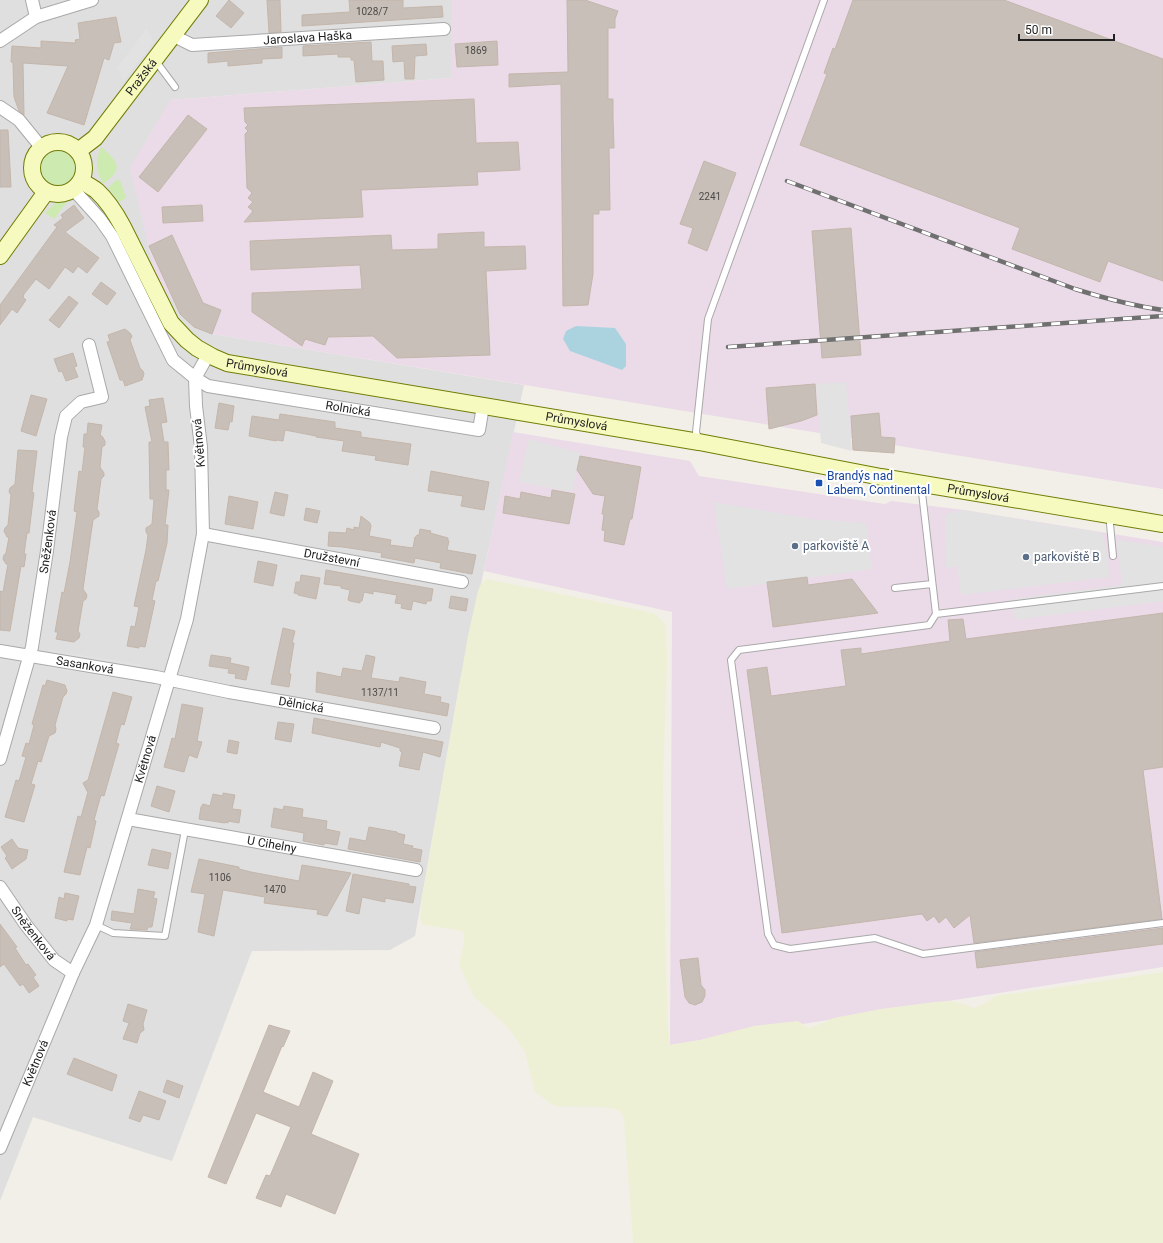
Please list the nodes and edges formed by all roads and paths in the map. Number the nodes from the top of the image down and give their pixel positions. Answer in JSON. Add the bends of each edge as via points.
{"nodes":[{"id":1,"x":32,"y":0,"type":"edge"},
{"id":2,"x":92,"y":0,"type":"edge"},
{"id":3,"x":200,"y":0,"type":"edge"},
{"id":4,"x":824,"y":0,"type":"edge"},
{"id":5,"x":36,"y":17,"type":"junction"},
{"id":6,"x":444,"y":30,"type":"dead end"},
{"id":7,"x":174,"y":36,"type":"junction"},
{"id":8,"x":0,"y":41,"type":"edge"},
{"id":9,"x":155,"y":60,"type":"junction"},
{"id":10,"x":175,"y":87,"type":"dead end"},
{"id":11,"x":0,"y":107,"type":"edge"},
{"id":12,"x":41,"y":147,"type":"junction"},
{"id":13,"x":78,"y":151,"type":"junction"},
{"id":14,"x":77,"y":185,"type":"junction"},
{"id":15,"x":46,"y":192,"type":"junction"},
{"id":16,"x":0,"y":256,"type":"edge"},
{"id":17,"x":89,"y":345,"type":"dead end"},
{"id":18,"x":208,"y":355,"type":"junction"},
{"id":19,"x":195,"y":378,"type":"junction"},
{"id":20,"x":484,"y":406,"type":"junction"},
{"id":21,"x":699,"y":442,"type":"junction"},
{"id":22,"x":921,"y":484,"type":"junction"},
{"id":23,"x":1111,"y":516,"type":"junction"},
{"id":24,"x":1163,"y":524,"type":"edge"},
{"id":25,"x":203,"y":534,"type":"junction"},
{"id":26,"x":1113,"y":556,"type":"dead end"},
{"id":27,"x":462,"y":582,"type":"dead end"},
{"id":28,"x":932,"y":584,"type":"junction"},
{"id":29,"x":1163,"y":586,"type":"edge"},
{"id":30,"x":895,"y":588,"type":"dead end"},
{"id":31,"x":936,"y":614,"type":"junction"},
{"id":32,"x":0,"y":651,"type":"edge"},
{"id":33,"x":29,"y":655,"type":"junction"},
{"id":34,"x":169,"y":680,"type":"junction"},
{"id":35,"x":434,"y":728,"type":"dead end"},
{"id":36,"x":0,"y":759,"type":"edge"},
{"id":37,"x":128,"y":820,"type":"junction"},
{"id":38,"x":185,"y":830,"type":"junction"},
{"id":39,"x":416,"y":870,"type":"dead end"},
{"id":40,"x":0,"y":887,"type":"edge"},
{"id":41,"x":1163,"y":923,"type":"edge"},
{"id":42,"x":96,"y":925,"type":"junction"},
{"id":43,"x":73,"y":973,"type":"junction"},
{"id":44,"x":3,"y":1135,"type":"edge"},
{"id":45,"x":0,"y":1148,"type":"edge"}],
"edges":[{"from":1,"to":5,"type":"street"},
{"from":2,"to":5,"type":"street"},
{"from":3,"to":7,"type":"main road","name":"Pražská"},
{"from":4,"to":21,"type":"lane","via":[[708,319],[696,432]]},
{"from":5,"to":8,"type":"street"},
{"from":6,"to":7,"type":"street","name":"Jaroslava Haška","via":[[192,45]]},
{"from":7,"to":9,"type":"main road","name":"Pražská"},
{"from":9,"to":10,"type":"lane"},
{"from":9,"to":13,"type":"main road","name":"Pražská","via":[[95,138]]},
{"from":11,"to":12,"type":"street","via":[[19,120]]},
{"from":12,"to":13,"type":"main road","via":[[51,142],[63,142]]},
{"from":12,"to":15,"type":"main road","via":[[32,162],[32,174],[37,184]]},
{"from":13,"to":14,"type":"main road","via":[[84,169]]},
{"from":14,"to":15,"type":"main road","via":[[62,194]]},
{"from":14,"to":18,"type":"main road","name":"Průmyslová","via":[[98,192],[110,206],[171,322],[186,340]]},
{"from":14,"to":19,"type":"street","via":[[85,202],[112,236],[173,360]]},
{"from":15,"to":16,"type":"main road"},
{"from":17,"to":33,"type":"street","name":"Sněženková","via":[[102,397],[81,402],[66,416],[61,437],[48,551]]},
{"from":18,"to":19,"type":"street"},
{"from":18,"to":20,"type":"main road","name":"Průmyslová","via":[[227,363]]},
{"from":19,"to":20,"type":"street","name":"Rolnická","via":[[208,386],[479,430]]},
{"from":19,"to":25,"type":"street","name":"Květnová","via":[[201,447]]},
{"from":20,"to":21,"type":"main road","name":"Průmyslová"},
{"from":21,"to":22,"type":"main road","name":"Průmyslová"},
{"from":22,"to":23,"type":"main road","name":"Průmyslová"},
{"from":22,"to":28,"type":"lane"},
{"from":23,"to":24,"type":"main road","name":"Průmyslová"},
{"from":23,"to":26,"type":"lane"},
{"from":25,"to":27,"type":"street","name":"Družstevní"},
{"from":25,"to":34,"type":"street","name":"Květnová","via":[[187,619]]},
{"from":28,"to":30,"type":"lane"},
{"from":28,"to":31,"type":"lane"},
{"from":29,"to":31,"type":"lane"},
{"from":31,"to":41,"type":"lane","via":[[929,625],[739,650],[731,660],[768,934],[774,945],[790,949],[875,938],[923,954]]},
{"from":32,"to":33,"type":"street","name":"Sasanková"},
{"from":33,"to":34,"type":"street","name":"Sasanková"},
{"from":33,"to":36,"type":"street","name":"Sněženková"},
{"from":34,"to":35,"type":"street","name":"Dělnická"},
{"from":34,"to":37,"type":"street","name":"Květnová"},
{"from":37,"to":38,"type":"street","name":"U Cihelny"},
{"from":37,"to":42,"type":"street","name":"Květnová"},
{"from":38,"to":39,"type":"street","name":"U Cihelny"},
{"from":38,"to":42,"type":"lane","via":[[165,936],[113,933]]},
{"from":40,"to":43,"type":"street","name":"Sněženková","via":[[54,960]]},
{"from":42,"to":43,"type":"street","name":"Květnová"},
{"from":43,"to":44,"type":"street","name":"Květnová"},
{"from":44,"to":45,"type":"street","name":"Květnová"}]}
